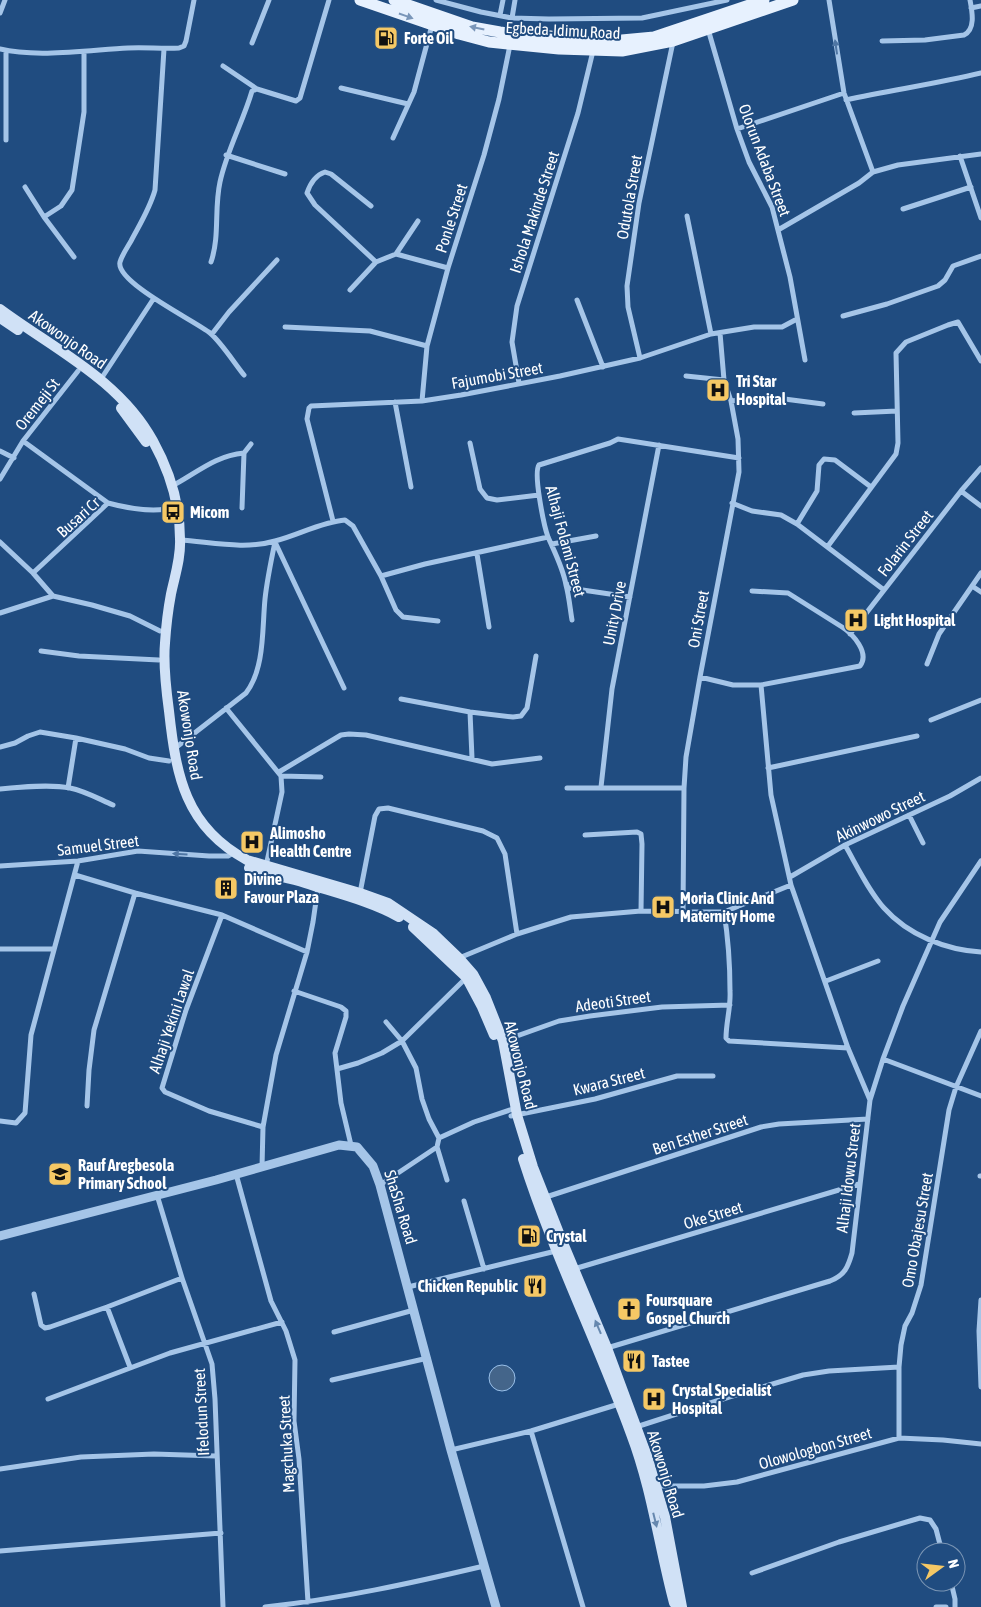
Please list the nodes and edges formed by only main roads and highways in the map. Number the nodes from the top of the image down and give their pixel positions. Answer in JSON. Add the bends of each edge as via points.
{"nodes":[{"id":1,"x":360,"y":0,"type":"edge"},
{"id":2,"x":394,"y":0,"type":"edge"},
{"id":3,"x":764,"y":0,"type":"edge"},
{"id":4,"x":793,"y":0,"type":"edge"},
{"id":5,"x":0,"y":309,"type":"edge"},
{"id":6,"x":0,"y":318,"type":"edge"},
{"id":7,"x":174,"y":508,"type":"junction"},
{"id":8,"x":178,"y":540,"type":"junction"},
{"id":9,"x":230,"y":854,"type":"junction"},
{"id":10,"x":319,"y":885,"type":"junction"},
{"id":11,"x":514,"y":1112,"type":"junction"},
{"id":12,"x":574,"y":1280,"type":"junction"},
{"id":13,"x":655,"y":1493,"type":"junction"},
{"id":14,"x":675,"y":1607,"type":"edge"},
{"id":15,"x":682,"y":1607,"type":"edge"}],
"edges":[{"from":1,"to":4,"type":"main road","name":"Egbeda-Idimu Road","one_way":true,"via":[[490,42],[550,49],[622,51],[673,41]]},
{"from":3,"to":2,"type":"main road","name":"Egbeda-Idimu Road","one_way":true,"via":[[654,37],[611,42],[563,40],[472,27]]},
{"from":5,"to":7,"type":"main road","name":"Akowonjo Road","via":[[101,379],[142,423],[171,486]]},
{"from":6,"to":7,"type":"main road","name":"Akowonjo Road","via":[[61,357],[116,402],[147,442]]},
{"from":7,"to":8,"type":"main road","name":"Akowonjo Road"},
{"from":8,"to":9,"type":"main road","name":"Akowonjo Road","via":[[180,553],[164,646],[174,750],[181,782],[192,807]]},
{"from":8,"to":9,"type":"main road","name":"Akowonjo Road","via":[[160,631],[159,660],[169,761],[187,808],[198,826],[212,842]]},
{"from":9,"to":10,"type":"main road","name":"Akowonjo Road"},
{"from":9,"to":10,"type":"main road","name":"Akowonjo Road","via":[[246,867],[263,874]]},
{"from":10,"to":11,"type":"main road","name":"Akowonjo Road","via":[[386,910],[403,920],[466,977],[496,1044]]},
{"from":10,"to":11,"type":"main road","name":"Akowonjo Road","via":[[360,893],[388,903],[434,934],[473,974],[503,1041]]},
{"from":11,"to":12,"type":"main road","name":"Akowonjo Road","via":[[574,1269]]},
{"from":11,"to":12,"type":"main road","name":"Akowonjo Road","via":[[530,1180],[556,1251]]},
{"from":12,"to":13,"type":"main road","name":"Akowonjo Road"},
{"from":13,"to":12,"type":"main road","name":"Akowonjo Road","one_way":true,"via":[[647,1456],[607,1348]]},
{"from":13,"to":14,"type":"main road","name":"Akowonjo Road","one_way":true},
{"from":13,"to":15,"type":"main road","name":"Akowonjo Road","via":[[665,1517]]}]}
